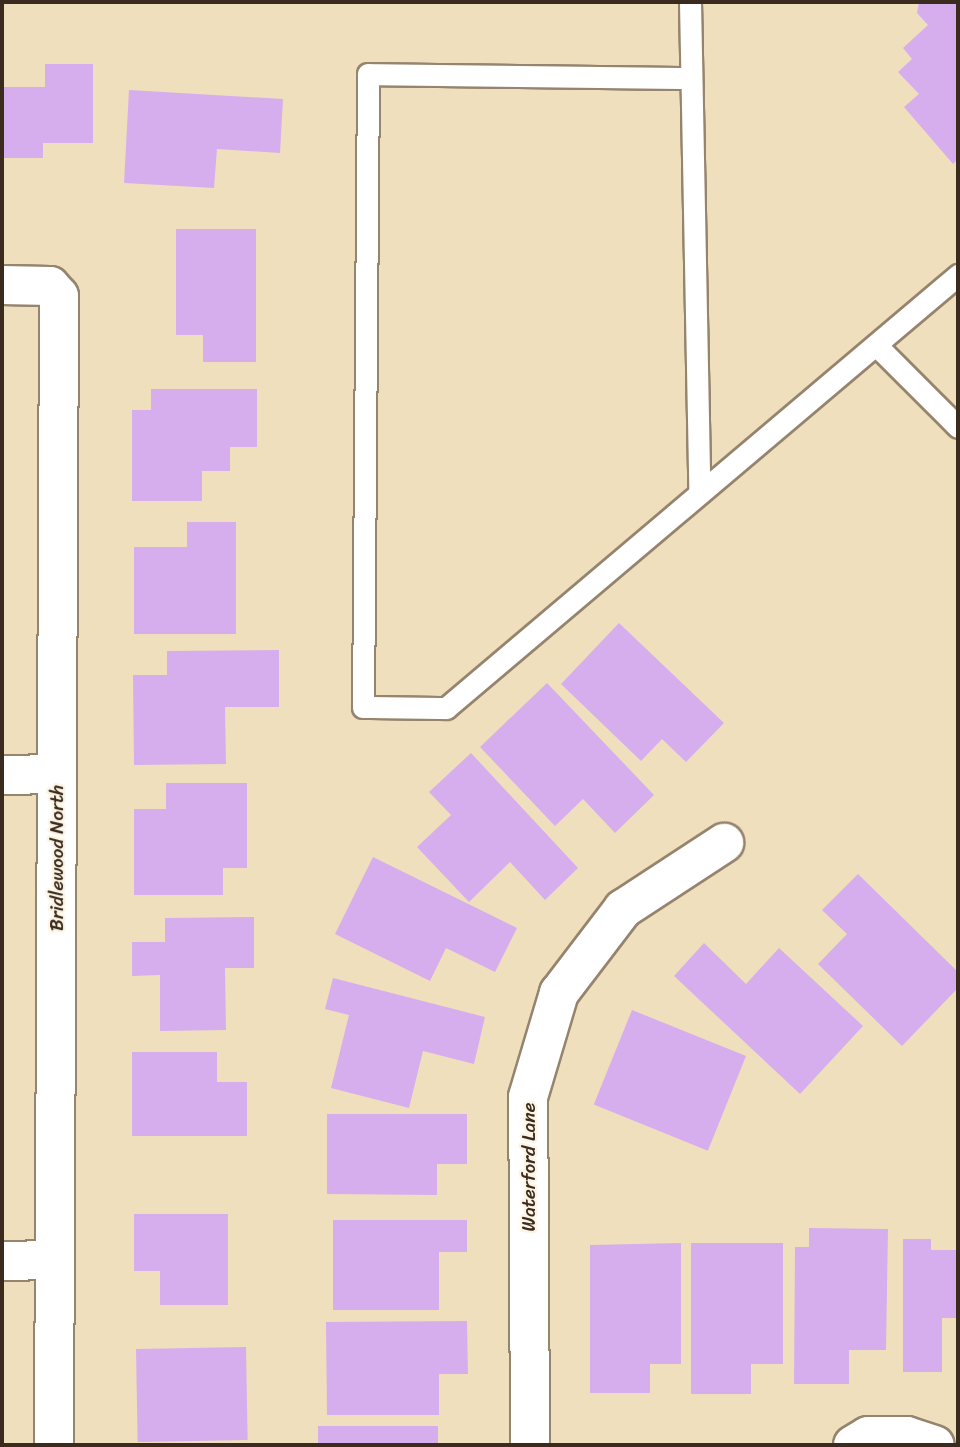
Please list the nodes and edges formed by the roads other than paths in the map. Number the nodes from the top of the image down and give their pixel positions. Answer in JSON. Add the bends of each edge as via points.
{"nodes":[{"id":1,"x":690,"y":2,"type":"edge"},
{"id":2,"x":689,"y":78,"type":"junction"},
{"id":3,"x":958,"y":275,"type":"edge"},
{"id":4,"x":20,"y":285,"type":"edge"},
{"id":5,"x":876,"y":345,"type":"junction"},
{"id":6,"x":958,"y":427,"type":"edge"},
{"id":7,"x":699,"y":493,"type":"junction"},
{"id":8,"x":57,"y":774,"type":"junction"},
{"id":9,"x":2,"y":775,"type":"edge"},
{"id":10,"x":724,"y":843,"type":"dead end"},
{"id":11,"x":2,"y":1261,"type":"edge"},
{"id":12,"x":55,"y":1261,"type":"junction"},
{"id":13,"x":54,"y":1445,"type":"edge"},
{"id":14,"x":530,"y":1445,"type":"edge"},
{"id":15,"x":853,"y":1445,"type":"edge"},
{"id":16,"x":935,"y":1445,"type":"edge"}],
"edges":[{"from":1,"to":2,"type":"lane"},
{"from":2,"to":7,"type":"lane"},
{"from":2,"to":7,"type":"lane","via":[[368,74],[363,707],[446,708]]},
{"from":3,"to":5,"type":"lane"},
{"from":4,"to":8,"type":"street","name":"Bridlewood North","via":[[50,286],[59,296]]},
{"from":5,"to":6,"type":"lane"},
{"from":5,"to":7,"type":"lane"},
{"from":8,"to":9,"type":"street"},
{"from":8,"to":12,"type":"street","name":"Bridlewood North"},
{"from":10,"to":14,"type":"street","name":"Waterford Lane","via":[[622,909],[559,993],[528,1097]]},
{"from":11,"to":12,"type":"street"},
{"from":12,"to":13,"type":"street","name":"Bridlewood North"},
{"from":15,"to":16,"type":"street","via":[[868,1436],[908,1436]]}]}
